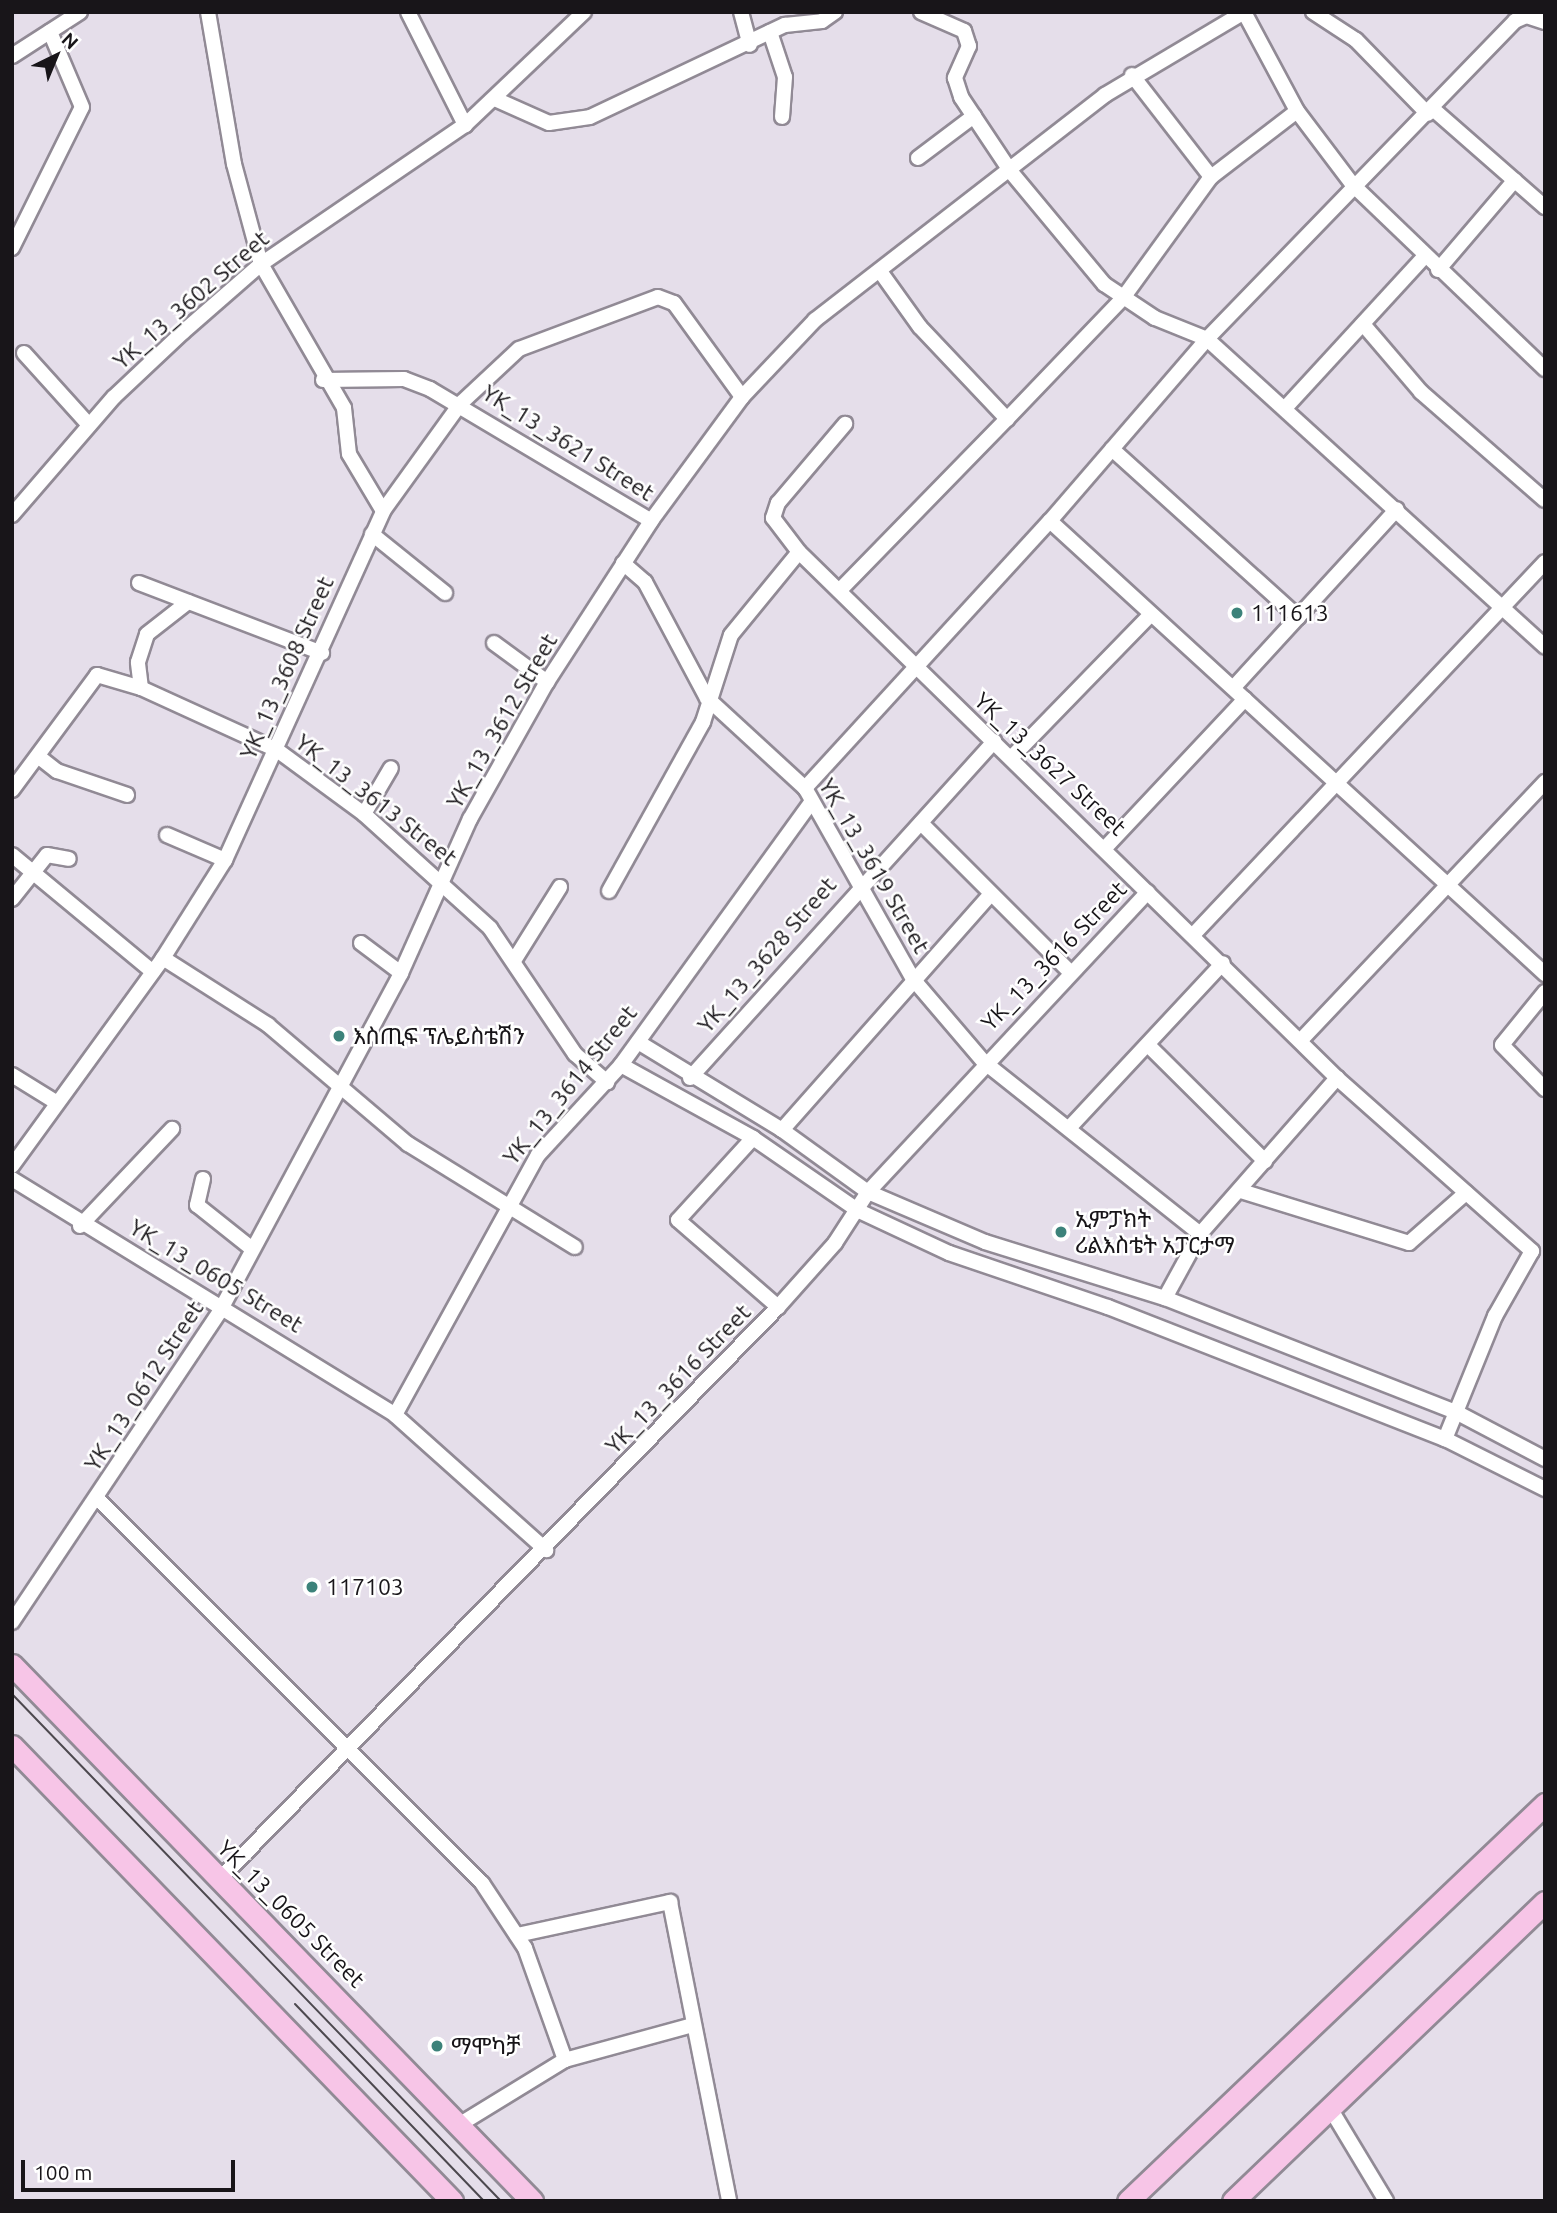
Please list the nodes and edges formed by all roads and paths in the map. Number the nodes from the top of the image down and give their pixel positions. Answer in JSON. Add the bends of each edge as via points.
{"nodes":[{"id":1,"x":80,"y":12,"type":"edge"},
{"id":2,"x":208,"y":12,"type":"edge"},
{"id":3,"x":408,"y":12,"type":"edge"},
{"id":4,"x":584,"y":12,"type":"edge"},
{"id":5,"x":741,"y":12,"type":"edge"},
{"id":6,"x":835,"y":12,"type":"edge"},
{"id":7,"x":921,"y":12,"type":"edge"},
{"id":8,"x":1244,"y":12,"type":"edge"},
{"id":9,"x":1313,"y":12,"type":"edge"},
{"id":10,"x":1528,"y":14,"type":"edge"},
{"id":11,"x":1545,"y":22,"type":"edge"},
{"id":12,"x":770,"y":32,"type":"junction"},
{"id":13,"x":50,"y":33,"type":"junction"},
{"id":14,"x":750,"y":45,"type":"junction"},
{"id":15,"x":12,"y":56,"type":"edge"},
{"id":16,"x":1132,"y":75,"type":"junction"},
{"id":17,"x":495,"y":99,"type":"junction"},
{"id":18,"x":1297,"y":111,"type":"junction"},
{"id":19,"x":1431,"y":112,"type":"junction"},
{"id":20,"x":974,"y":116,"type":"junction"},
{"id":21,"x":782,"y":117,"type":"dead end"},
{"id":22,"x":465,"y":125,"type":"junction"},
{"id":23,"x":918,"y":158,"type":"dead end"},
{"id":24,"x":1011,"y":172,"type":"junction"},
{"id":25,"x":1210,"y":177,"type":"junction"},
{"id":26,"x":1515,"y":180,"type":"junction"},
{"id":27,"x":1353,"y":185,"type":"junction"},
{"id":28,"x":1545,"y":207,"type":"edge"},
{"id":29,"x":12,"y":248,"type":"edge"},
{"id":30,"x":1423,"y":258,"type":"junction"},
{"id":31,"x":261,"y":264,"type":"junction"},
{"id":32,"x":1438,"y":270,"type":"junction"},
{"id":33,"x":882,"y":274,"type":"junction"},
{"id":34,"x":1123,"y":298,"type":"junction"},
{"id":35,"x":1363,"y":324,"type":"junction"},
{"id":36,"x":1207,"y":339,"type":"junction"},
{"id":37,"x":24,"y":353,"type":"dead end"},
{"id":38,"x":1541,"y":359,"type":"edge"},
{"id":39,"x":323,"y":380,"type":"junction"},
{"id":40,"x":743,"y":397,"type":"junction"},
{"id":41,"x":461,"y":403,"type":"junction"},
{"id":42,"x":1286,"y":407,"type":"junction"},
{"id":43,"x":1007,"y":419,"type":"junction"},
{"id":44,"x":845,"y":424,"type":"dead end"},
{"id":45,"x":89,"y":425,"type":"junction"},
{"id":46,"x":1112,"y":449,"type":"junction"},
{"id":47,"x":1545,"y":500,"type":"edge"},
{"id":48,"x":1397,"y":509,"type":"junction"},
{"id":49,"x":383,"y":511,"type":"junction"},
{"id":50,"x":12,"y":515,"type":"edge"},
{"id":51,"x":651,"y":521,"type":"junction"},
{"id":52,"x":1050,"y":521,"type":"junction"},
{"id":53,"x":372,"y":534,"type":"junction"},
{"id":54,"x":799,"y":552,"type":"junction"},
{"id":55,"x":1545,"y":562,"type":"edge"},
{"id":56,"x":623,"y":563,"type":"junction"},
{"id":57,"x":139,"y":583,"type":"dead end"},
{"id":58,"x":841,"y":589,"type":"junction"},
{"id":59,"x":445,"y":593,"type":"dead end"},
{"id":60,"x":188,"y":602,"type":"junction"},
{"id":61,"x":1502,"y":607,"type":"junction"},
{"id":62,"x":1150,"y":615,"type":"junction"},
{"id":63,"x":1298,"y":617,"type":"junction"},
{"id":64,"x":495,"y":643,"type":"dead end"},
{"id":65,"x":1545,"y":648,"type":"edge"},
{"id":66,"x":322,"y":653,"type":"junction"},
{"id":67,"x":919,"y":671,"type":"junction"},
{"id":68,"x":547,"y":682,"type":"junction"},
{"id":69,"x":1234,"y":687,"type":"junction"},
{"id":70,"x":141,"y":688,"type":"junction"},
{"id":71,"x":708,"y":698,"type":"junction"},
{"id":72,"x":1245,"y":699,"type":"junction"},
{"id":73,"x":994,"y":741,"type":"junction"},
{"id":74,"x":277,"y":751,"type":"junction"},
{"id":75,"x":1013,"y":756,"type":"junction"},
{"id":76,"x":39,"y":757,"type":"junction"},
{"id":77,"x":391,"y":768,"type":"dead end"},
{"id":78,"x":1334,"y":782,"type":"junction"},
{"id":79,"x":1545,"y":782,"type":"edge"},
{"id":80,"x":805,"y":788,"type":"junction"},
{"id":81,"x":12,"y":790,"type":"edge"},
{"id":82,"x":127,"y":795,"type":"dead end"},
{"id":83,"x":811,"y":803,"type":"junction"},
{"id":84,"x":364,"y":814,"type":"junction"},
{"id":85,"x":921,"y":823,"type":"junction"},
{"id":86,"x":167,"y":835,"type":"dead end"},
{"id":87,"x":1106,"y":846,"type":"junction"},
{"id":88,"x":12,"y":855,"type":"edge"},
{"id":89,"x":69,"y":859,"type":"dead end"},
{"id":90,"x":225,"y":860,"type":"junction"},
{"id":91,"x":34,"y":874,"type":"junction"},
{"id":92,"x":444,"y":883,"type":"junction"},
{"id":93,"x":858,"y":885,"type":"junction"},
{"id":94,"x":1449,"y":885,"type":"junction"},
{"id":95,"x":560,"y":887,"type":"dead end"},
{"id":96,"x":609,"y":891,"type":"dead end"},
{"id":97,"x":1148,"y":892,"type":"junction"},
{"id":98,"x":988,"y":897,"type":"junction"},
{"id":99,"x":12,"y":899,"type":"edge"},
{"id":100,"x":1194,"y":934,"type":"junction"},
{"id":101,"x":362,"y":943,"type":"dead end"},
{"id":102,"x":163,"y":958,"type":"junction"},
{"id":103,"x":514,"y":959,"type":"junction"},
{"id":104,"x":1223,"y":963,"type":"junction"},
{"id":105,"x":1069,"y":971,"type":"junction"},
{"id":106,"x":152,"y":972,"type":"junction"},
{"id":107,"x":401,"y":973,"type":"junction"},
{"id":108,"x":1545,"y":974,"type":"edge"},
{"id":109,"x":914,"y":979,"type":"junction"},
{"id":110,"x":1545,"y":992,"type":"edge"},
{"id":111,"x":1301,"y":1039,"type":"junction"},
{"id":112,"x":638,"y":1042,"type":"junction"},
{"id":113,"x":1148,"y":1045,"type":"junction"},
{"id":114,"x":984,"y":1062,"type":"junction"},
{"id":115,"x":621,"y":1065,"type":"junction"},
{"id":116,"x":12,"y":1075,"type":"edge"},
{"id":117,"x":690,"y":1078,"type":"junction"},
{"id":118,"x":1337,"y":1078,"type":"junction"},
{"id":119,"x":607,"y":1082,"type":"junction"},
{"id":120,"x":336,"y":1088,"type":"junction"},
{"id":121,"x":1545,"y":1089,"type":"edge"},
{"id":122,"x":54,"y":1101,"type":"junction"},
{"id":123,"x":1070,"y":1127,"type":"junction"},
{"id":124,"x":172,"y":1129,"type":"dead end"},
{"id":125,"x":782,"y":1130,"type":"junction"},
{"id":126,"x":753,"y":1138,"type":"junction"},
{"id":127,"x":1265,"y":1161,"type":"junction"},
{"id":128,"x":12,"y":1166,"type":"edge"},
{"id":129,"x":12,"y":1179,"type":"edge"},
{"id":130,"x":203,"y":1179,"type":"dead end"},
{"id":131,"x":1241,"y":1191,"type":"junction"},
{"id":132,"x":868,"y":1192,"type":"junction"},
{"id":133,"x":1466,"y":1193,"type":"junction"},
{"id":134,"x":508,"y":1203,"type":"junction"},
{"id":135,"x":859,"y":1211,"type":"junction"},
{"id":136,"x":80,"y":1226,"type":"junction"},
{"id":137,"x":1200,"y":1234,"type":"junction"},
{"id":138,"x":575,"y":1247,"type":"dead end"},
{"id":139,"x":251,"y":1248,"type":"junction"},
{"id":140,"x":1165,"y":1298,"type":"junction"},
{"id":141,"x":778,"y":1307,"type":"junction"},
{"id":142,"x":220,"y":1311,"type":"junction"},
{"id":143,"x":1454,"y":1411,"type":"junction"},
{"id":144,"x":395,"y":1415,"type":"junction"},
{"id":145,"x":1445,"y":1439,"type":"junction"},
{"id":146,"x":1545,"y":1459,"type":"edge"},
{"id":147,"x":1545,"y":1489,"type":"edge"},
{"id":148,"x":98,"y":1499,"type":"junction"},
{"id":149,"x":547,"y":1550,"type":"junction"},
{"id":150,"x":12,"y":1622,"type":"edge"},
{"id":151,"x":12,"y":1665,"type":"edge"},
{"id":152,"x":12,"y":1746,"type":"edge"},
{"id":153,"x":344,"y":1749,"type":"junction"},
{"id":154,"x":1545,"y":1804,"type":"edge"},
{"id":155,"x":219,"y":1880,"type":"junction"},
{"id":156,"x":1545,"y":1902,"type":"edge"},
{"id":157,"x":517,"y":1935,"type":"junction"},
{"id":158,"x":693,"y":2025,"type":"junction"},
{"id":159,"x":565,"y":2060,"type":"junction"},
{"id":160,"x":1330,"y":2108,"type":"junction"},
{"id":161,"x":461,"y":2123,"type":"junction"},
{"id":162,"x":452,"y":2201,"type":"edge"},
{"id":163,"x":532,"y":2201,"type":"edge"},
{"id":164,"x":729,"y":2201,"type":"edge"},
{"id":165,"x":1128,"y":2201,"type":"edge"},
{"id":166,"x":1233,"y":2201,"type":"edge"},
{"id":167,"x":1386,"y":2201,"type":"edge"}],
"edges":[{"from":1,"to":13,"type":"street"},
{"from":2,"to":31,"type":"street","via":[[234,164]]},
{"from":3,"to":22,"type":"street"},
{"from":4,"to":17,"type":"street","name":"YK_13_3602 Street"},
{"from":5,"to":14,"type":"street"},
{"from":6,"to":12,"type":"street"},
{"from":7,"to":20,"type":"street","via":[[954,24],[968,38],[955,78]]},
{"from":8,"to":16,"type":"street","name":"YK_13_3612 Street"},
{"from":8,"to":18,"type":"street"},
{"from":9,"to":19,"type":"street","via":[[1356,40]]},
{"from":10,"to":11,"type":"street"},
{"from":10,"to":19,"type":"street"},
{"from":12,"to":14,"type":"street"},
{"from":12,"to":21,"type":"street","via":[[785,78]]},
{"from":13,"to":15,"type":"street"},
{"from":13,"to":29,"type":"street","via":[[82,107]]},
{"from":14,"to":17,"type":"street","via":[[590,117],[549,123]]},
{"from":16,"to":24,"type":"street","name":"YK_13_3612 Street"},
{"from":16,"to":25,"type":"street"},
{"from":17,"to":22,"type":"street","name":"YK_13_3602 Street"},
{"from":18,"to":25,"type":"street"},
{"from":18,"to":27,"type":"street"},
{"from":19,"to":26,"type":"street"},
{"from":19,"to":27,"type":"street"},
{"from":20,"to":23,"type":"street"},
{"from":20,"to":24,"type":"street"},
{"from":22,"to":31,"type":"street","name":"YK_13_3602 Street"},
{"from":24,"to":33,"type":"street","name":"YK_13_3612 Street"},
{"from":24,"to":34,"type":"street","via":[[1104,284]]},
{"from":25,"to":34,"type":"street"},
{"from":26,"to":28,"type":"street"},
{"from":26,"to":32,"type":"street"},
{"from":27,"to":30,"type":"street"},
{"from":27,"to":36,"type":"street"},
{"from":30,"to":32,"type":"street"},
{"from":30,"to":35,"type":"street"},
{"from":31,"to":39,"type":"street"},
{"from":31,"to":45,"type":"street","name":"YK_13_3602 Street"},
{"from":32,"to":38,"type":"street"},
{"from":33,"to":40,"type":"street","name":"YK_13_3612 Street","via":[[815,320]]},
{"from":33,"to":43,"type":"street","via":[[920,327]]},
{"from":34,"to":36,"type":"street"},
{"from":34,"to":43,"type":"street"},
{"from":35,"to":42,"type":"street"},
{"from":35,"to":47,"type":"street","via":[[1431,401]]},
{"from":36,"to":42,"type":"street"},
{"from":36,"to":46,"type":"street"},
{"from":37,"to":45,"type":"street"},
{"from":39,"to":41,"type":"street","name":"YK_13_3621 Street","via":[[404,379]]},
{"from":39,"to":49,"type":"street","via":[[344,408],[349,454]]},
{"from":40,"to":41,"type":"street","name":"YK_13_3608 Street","via":[[674,303],[658,297],[519,349]]},
{"from":40,"to":51,"type":"street","name":"YK_13_3612 Street"},
{"from":41,"to":49,"type":"street","name":"YK_13_3608 Street"},
{"from":41,"to":51,"type":"street","name":"YK_13_3621 Street"},
{"from":42,"to":48,"type":"street"},
{"from":43,"to":58,"type":"street"},
{"from":44,"to":54,"type":"street","name":"YK_13_3627 Street","via":[[778,503],[774,518]]},
{"from":45,"to":50,"type":"street","name":"YK_13_3602 Street"},
{"from":46,"to":52,"type":"street"},
{"from":46,"to":63,"type":"street"},
{"from":48,"to":61,"type":"street"},
{"from":48,"to":63,"type":"street"},
{"from":49,"to":53,"type":"street","name":"YK_13_3608 Street"},
{"from":51,"to":56,"type":"street","name":"YK_13_3612 Street"},
{"from":52,"to":62,"type":"street"},
{"from":52,"to":67,"type":"street"},
{"from":53,"to":59,"type":"street"},
{"from":53,"to":66,"type":"street","name":"YK_13_3608 Street"},
{"from":54,"to":58,"type":"street","name":"YK_13_3627 Street"},
{"from":54,"to":71,"type":"street","via":[[731,635]]},
{"from":55,"to":61,"type":"street"},
{"from":56,"to":68,"type":"street","name":"YK_13_3612 Street"},
{"from":56,"to":71,"type":"street","name":"YK_13_3619 Street","via":[[645,582]]},
{"from":57,"to":60,"type":"street"},
{"from":58,"to":67,"type":"street","name":"YK_13_3627 Street"},
{"from":60,"to":66,"type":"street"},
{"from":60,"to":70,"type":"street","via":[[147,634],[138,662]]},
{"from":61,"to":65,"type":"street"},
{"from":61,"to":78,"type":"street"},
{"from":62,"to":69,"type":"street"},
{"from":62,"to":75,"type":"street"},
{"from":63,"to":69,"type":"street"},
{"from":64,"to":68,"type":"street"},
{"from":66,"to":74,"type":"street","name":"YK_13_3608 Street"},
{"from":67,"to":73,"type":"street","name":"YK_13_3627 Street"},
{"from":67,"to":80,"type":"street"},
{"from":68,"to":92,"type":"street","name":"YK_13_3612 Street","via":[[470,819]]},
{"from":69,"to":72,"type":"street"},
{"from":70,"to":74,"type":"street","name":"YK_13_3613 Street"},
{"from":70,"to":76,"type":"street","name":"YK_13_3613 Street","via":[[92,676]]},
{"from":71,"to":80,"type":"street","name":"YK_13_3619 Street"},
{"from":71,"to":96,"type":"street","via":[[703,722]]},
{"from":72,"to":78,"type":"street"},
{"from":72,"to":87,"type":"street"},
{"from":73,"to":75,"type":"street","name":"YK_13_3627 Street"},
{"from":73,"to":85,"type":"street","name":"YK_13_3628 Street"},
{"from":74,"to":84,"type":"street","name":"YK_13_3613 Street"},
{"from":74,"to":90,"type":"street","name":"YK_13_3608 Street"},
{"from":75,"to":87,"type":"street","name":"YK_13_3627 Street"},
{"from":76,"to":81,"type":"street","name":"YK_13_3613 Street"},
{"from":76,"to":82,"type":"street","via":[[57,771]]},
{"from":77,"to":84,"type":"street"},
{"from":78,"to":94,"type":"street"},
{"from":78,"to":100,"type":"street"},
{"from":79,"to":94,"type":"street"},
{"from":80,"to":83,"type":"street","name":"YK_13_3619 Street"},
{"from":83,"to":93,"type":"street","name":"YK_13_3619 Street"},
{"from":83,"to":112,"type":"street","name":"YK_13_3614 Street"},
{"from":84,"to":92,"type":"street","name":"YK_13_3613 Street"},
{"from":85,"to":93,"type":"street","name":"YK_13_3628 Street"},
{"from":85,"to":98,"type":"street"},
{"from":86,"to":90,"type":"street"},
{"from":87,"to":97,"type":"street","name":"YK_13_3627 Street"},
{"from":88,"to":91,"type":"street"},
{"from":89,"to":91,"type":"street","via":[[47,855]]},
{"from":90,"to":102,"type":"street","name":"YK_13_3608 Street"},
{"from":91,"to":99,"type":"street"},
{"from":91,"to":106,"type":"street"},
{"from":92,"to":103,"type":"street","name":"YK_13_3613 Street"},
{"from":92,"to":107,"type":"street","name":"YK_13_3612 Street"},
{"from":93,"to":109,"type":"street","name":"YK_13_3619 Street"},
{"from":93,"to":117,"type":"street","name":"YK_13_3628 Street"},
{"from":94,"to":108,"type":"street"},
{"from":94,"to":111,"type":"street"},
{"from":95,"to":103,"type":"street"},
{"from":97,"to":100,"type":"street","name":"YK_13_3627 Street"},
{"from":97,"to":105,"type":"street","name":"YK_13_3616 Street"},
{"from":98,"to":105,"type":"street"},
{"from":98,"to":109,"type":"street"},
{"from":100,"to":104,"type":"street","name":"YK_13_3627 Street"},
{"from":101,"to":107,"type":"street"},
{"from":102,"to":106,"type":"street","name":"YK_13_3608 Street"},
{"from":102,"to":120,"type":"street","via":[[259,1019]]},
{"from":103,"to":119,"type":"street","name":"YK_13_3613 Street","via":[[575,1054]]},
{"from":104,"to":111,"type":"street","name":"YK_13_3627 Street"},
{"from":104,"to":113,"type":"street"},
{"from":105,"to":114,"type":"street","name":"YK_13_3616 Street"},
{"from":106,"to":122,"type":"street","name":"YK_13_3608 Street"},
{"from":107,"to":120,"type":"street","name":"YK_13_3612 Street"},
{"from":109,"to":114,"type":"street","name":"YK_13_3619 Street"},
{"from":109,"to":125,"type":"street"},
{"from":110,"to":121,"type":"street","via":[[1502,1045]]},
{"from":111,"to":118,"type":"street","name":"YK_13_3627 Street"},
{"from":112,"to":115,"type":"street","name":"YK_13_3614 Street"},
{"from":112,"to":117,"type":"street"},
{"from":113,"to":123,"type":"street"},
{"from":113,"to":127,"type":"street"},
{"from":114,"to":123,"type":"street","name":"YK_13_3619 Street"},
{"from":114,"to":132,"type":"street","name":"YK_13_3616 Street"},
{"from":115,"to":119,"type":"street","name":"YK_13_3614 Street"},
{"from":115,"to":126,"type":"street"},
{"from":116,"to":122,"type":"street"},
{"from":117,"to":125,"type":"street"},
{"from":118,"to":127,"type":"street"},
{"from":118,"to":133,"type":"street","name":"YK_13_3627 Street"},
{"from":119,"to":134,"type":"street","name":"YK_13_3614 Street","via":[[538,1155]]},
{"from":120,"to":134,"type":"street","via":[[408,1144]]},
{"from":120,"to":139,"type":"street","name":"YK_13_0612 Street"},
{"from":122,"to":128,"type":"street","name":"YK_13_3608 Street"},
{"from":123,"to":137,"type":"street","name":"YK_13_3619 Street"},
{"from":124,"to":136,"type":"street"},
{"from":125,"to":132,"type":"street"},
{"from":126,"to":135,"type":"street"},
{"from":126,"to":141,"type":"street","via":[[678,1220]]},
{"from":127,"to":131,"type":"street"},
{"from":129,"to":136,"type":"street","name":"YK_13_0605 Street"},
{"from":130,"to":139,"type":"street","via":[[197,1205]]},
{"from":131,"to":133,"type":"street","via":[[1409,1243]]},
{"from":131,"to":137,"type":"street"},
{"from":132,"to":135,"type":"street","name":"YK_13_3616 Street"},
{"from":132,"to":140,"type":"street","via":[[985,1242]]},
{"from":133,"to":143,"type":"street","name":"YK_13_3627 Street","via":[[1532,1251]]},
{"from":134,"to":138,"type":"street"},
{"from":134,"to":144,"type":"street","name":"YK_13_3614 Street"},
{"from":135,"to":141,"type":"street","name":"YK_13_3616 Street"},
{"from":135,"to":145,"type":"street","via":[[949,1253],[1108,1307]]},
{"from":136,"to":142,"type":"street","name":"YK_13_0605 Street"},
{"from":137,"to":140,"type":"street"},
{"from":139,"to":142,"type":"street","name":"YK_13_0612 Street"},
{"from":140,"to":143,"type":"street"},
{"from":141,"to":149,"type":"street","name":"YK_13_3616 Street"},
{"from":142,"to":144,"type":"street","name":"YK_13_0605 Street"},
{"from":142,"to":148,"type":"street","name":"YK_13_0612 Street"},
{"from":143,"to":145,"type":"street"},
{"from":143,"to":146,"type":"street"},
{"from":144,"to":149,"type":"street","name":"YK_13_0605 Street"},
{"from":145,"to":147,"type":"street"},
{"from":148,"to":150,"type":"street","name":"YK_13_0612 Street"},
{"from":148,"to":153,"type":"street","via":[[318,1714]]},
{"from":149,"to":153,"type":"street","name":"YK_13_3616 Street"},
{"from":151,"to":155,"type":"main road","name":"YK_13_0605 Street"},
{"from":152,"to":162,"type":"main road"},
{"from":153,"to":155,"type":"street","name":"YK_13_3616 Street"},
{"from":153,"to":157,"type":"street","via":[[482,1883]]},
{"from":154,"to":165,"type":"main road"},
{"from":155,"to":161,"type":"main road","name":"YK_13_0605 Street"},
{"from":156,"to":160,"type":"main road"},
{"from":157,"to":158,"type":"street","via":[[670,1902]]},
{"from":157,"to":159,"type":"street"},
{"from":158,"to":159,"type":"street"},
{"from":158,"to":164,"type":"street"},
{"from":159,"to":161,"type":"street"},
{"from":160,"to":166,"type":"main road"},
{"from":160,"to":167,"type":"street"},
{"from":161,"to":163,"type":"main road","name":"YK_13_0605 Street"}]}
